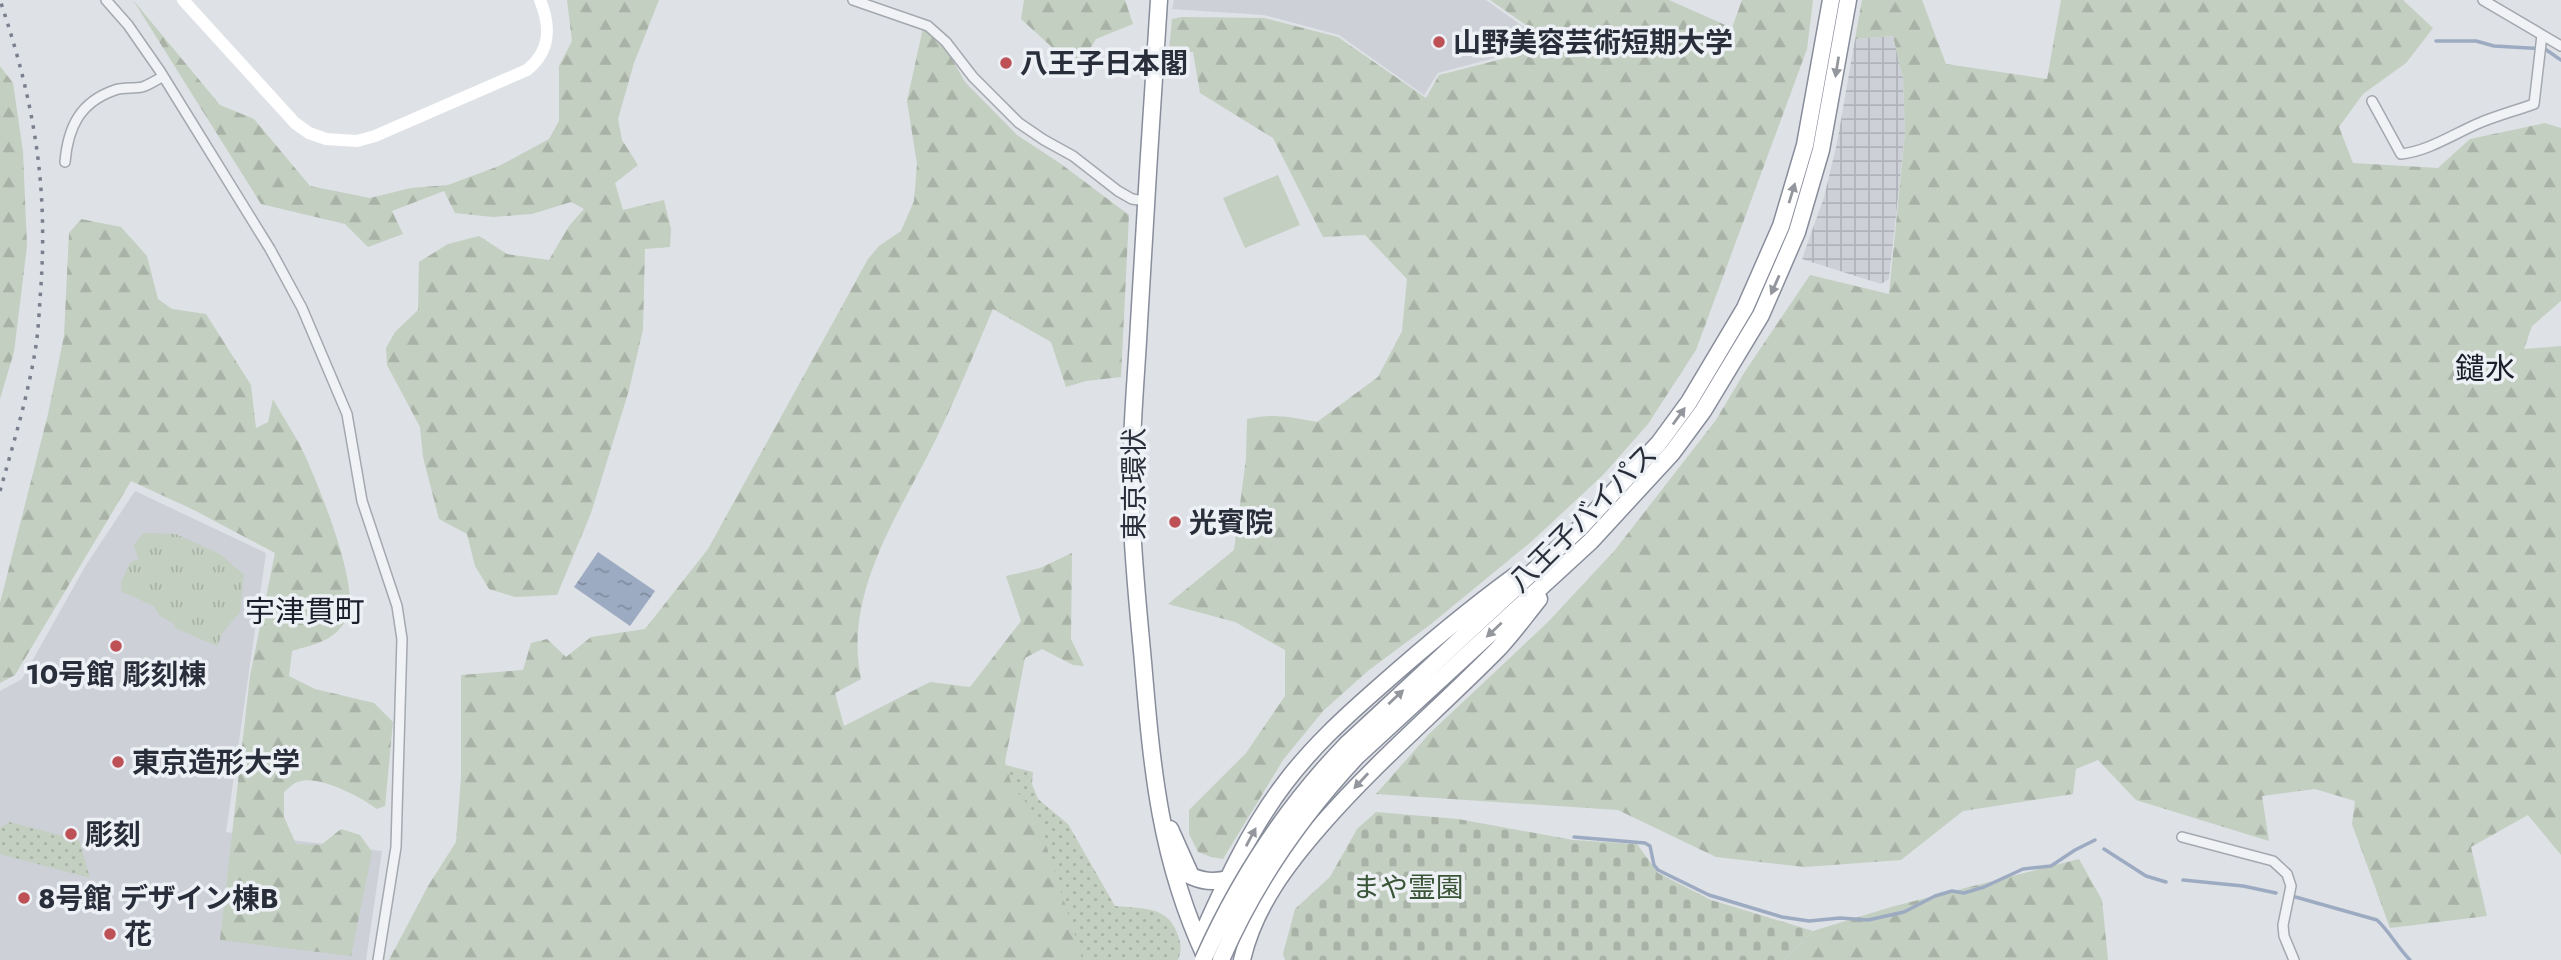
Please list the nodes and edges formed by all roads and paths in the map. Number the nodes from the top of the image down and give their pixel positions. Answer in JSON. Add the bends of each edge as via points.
{"nodes":[{"id":1,"x":106,"y":0,"type":"edge"},
{"id":2,"x":183,"y":0,"type":"edge"},
{"id":3,"x":540,"y":0,"type":"edge"},
{"id":4,"x":853,"y":0,"type":"edge"},
{"id":5,"x":1160,"y":0,"type":"edge"},
{"id":6,"x":1831,"y":0,"type":"edge"},
{"id":7,"x":1848,"y":0,"type":"edge"},
{"id":8,"x":2483,"y":0,"type":"edge"},
{"id":9,"x":2542,"y":38,"type":"junction"},
{"id":10,"x":2561,"y":46,"type":"edge"},
{"id":11,"x":162,"y":77,"type":"junction"},
{"id":12,"x":2372,"y":101,"type":"dead end"},
{"id":13,"x":65,"y":162,"type":"dead end"},
{"id":14,"x":1146,"y":201,"type":"junction"},
{"id":15,"x":1580,"y":528,"type":"junction"},
{"id":16,"x":1577,"y":554,"type":"junction"},
{"id":17,"x":1352,"y":750,"type":"junction"},
{"id":18,"x":1157,"y":802,"type":"junction"},
{"id":19,"x":2182,"y":837,"type":"dead end"},
{"id":20,"x":1230,"y":878,"type":"junction"},
{"id":21,"x":1251,"y":932,"type":"junction"},
{"id":22,"x":1199,"y":942,"type":"junction"},
{"id":23,"x":378,"y":960,"type":"edge"},
{"id":24,"x":1205,"y":960,"type":"edge"},
{"id":25,"x":1220,"y":960,"type":"edge"},
{"id":26,"x":1242,"y":960,"type":"edge"},
{"id":27,"x":2294,"y":960,"type":"edge"}],
"edges":[{"from":1,"to":11,"type":"street"},
{"from":2,"to":3,"type":"street","via":[[295,123],[317,136],[345,142],[375,136],[527,70],[539,59],[548,37]]},
{"from":4,"to":14,"type":"street","via":[[928,26],[1019,123],[1118,191]]},
{"from":5,"to":14,"type":"highway","name":"東京環状"},
{"from":15,"to":6,"type":"highway","name":"八王子バイパス","one_way":true,"via":[[1660,443],[1718,356],[1759,279],[1805,145]]},
{"from":7,"to":16,"type":"highway","name":"八王子バイパス","one_way":true,"via":[[1818,162],[1797,232],[1770,296],[1734,363],[1680,443]]},
{"from":8,"to":9,"type":"street"},
{"from":9,"to":10,"type":"street"},
{"from":9,"to":12,"type":"street","via":[[2534,104],[2410,153],[2400,154]]},
{"from":11,"to":13,"type":"street","via":[[142,87],[116,89],[84,110],[67,138]]},
{"from":11,"to":23,"type":"street","via":[[270,249],[314,335],[347,414],[362,501],[397,606],[402,639],[396,847]]},
{"from":14,"to":18,"type":"highway","name":"東京環状","via":[[1131,498]]},
{"from":17,"to":15,"type":"highway","name":"八王子バイパス","one_way":true},
{"from":20,"to":15,"type":"highway","one_way":true,"via":[[1284,784],[1333,729],[1415,655]]},
{"from":16,"to":17,"type":"highway","name":"八王子バイパス","one_way":true},
{"from":16,"to":21,"type":"highway","one_way":true,"via":[[1500,647],[1385,756],[1302,848],[1276,883]]},
{"from":17,"to":24,"type":"highway","name":"八王子バイパス","bridge":true,"via":[[1299,795],[1275,828],[1237,890]]},
{"from":17,"to":25,"type":"highway","name":"八王子バイパス","bridge":true,"via":[[1268,869]]},
{"from":18,"to":20,"type":"highway","via":[[1191,876],[1217,882]]},
{"from":18,"to":22,"type":"highway","name":"東京環状","via":[[1171,870]]},
{"from":19,"to":27,"type":"street","via":[[2273,861],[2287,874],[2291,886],[2283,925]]},
{"from":20,"to":22,"type":"highway"},
{"from":21,"to":25,"type":"highway","via":[[1236,952]]},
{"from":21,"to":26,"type":"highway"},
{"from":22,"to":24,"type":"highway","name":"東京環状"}]}
